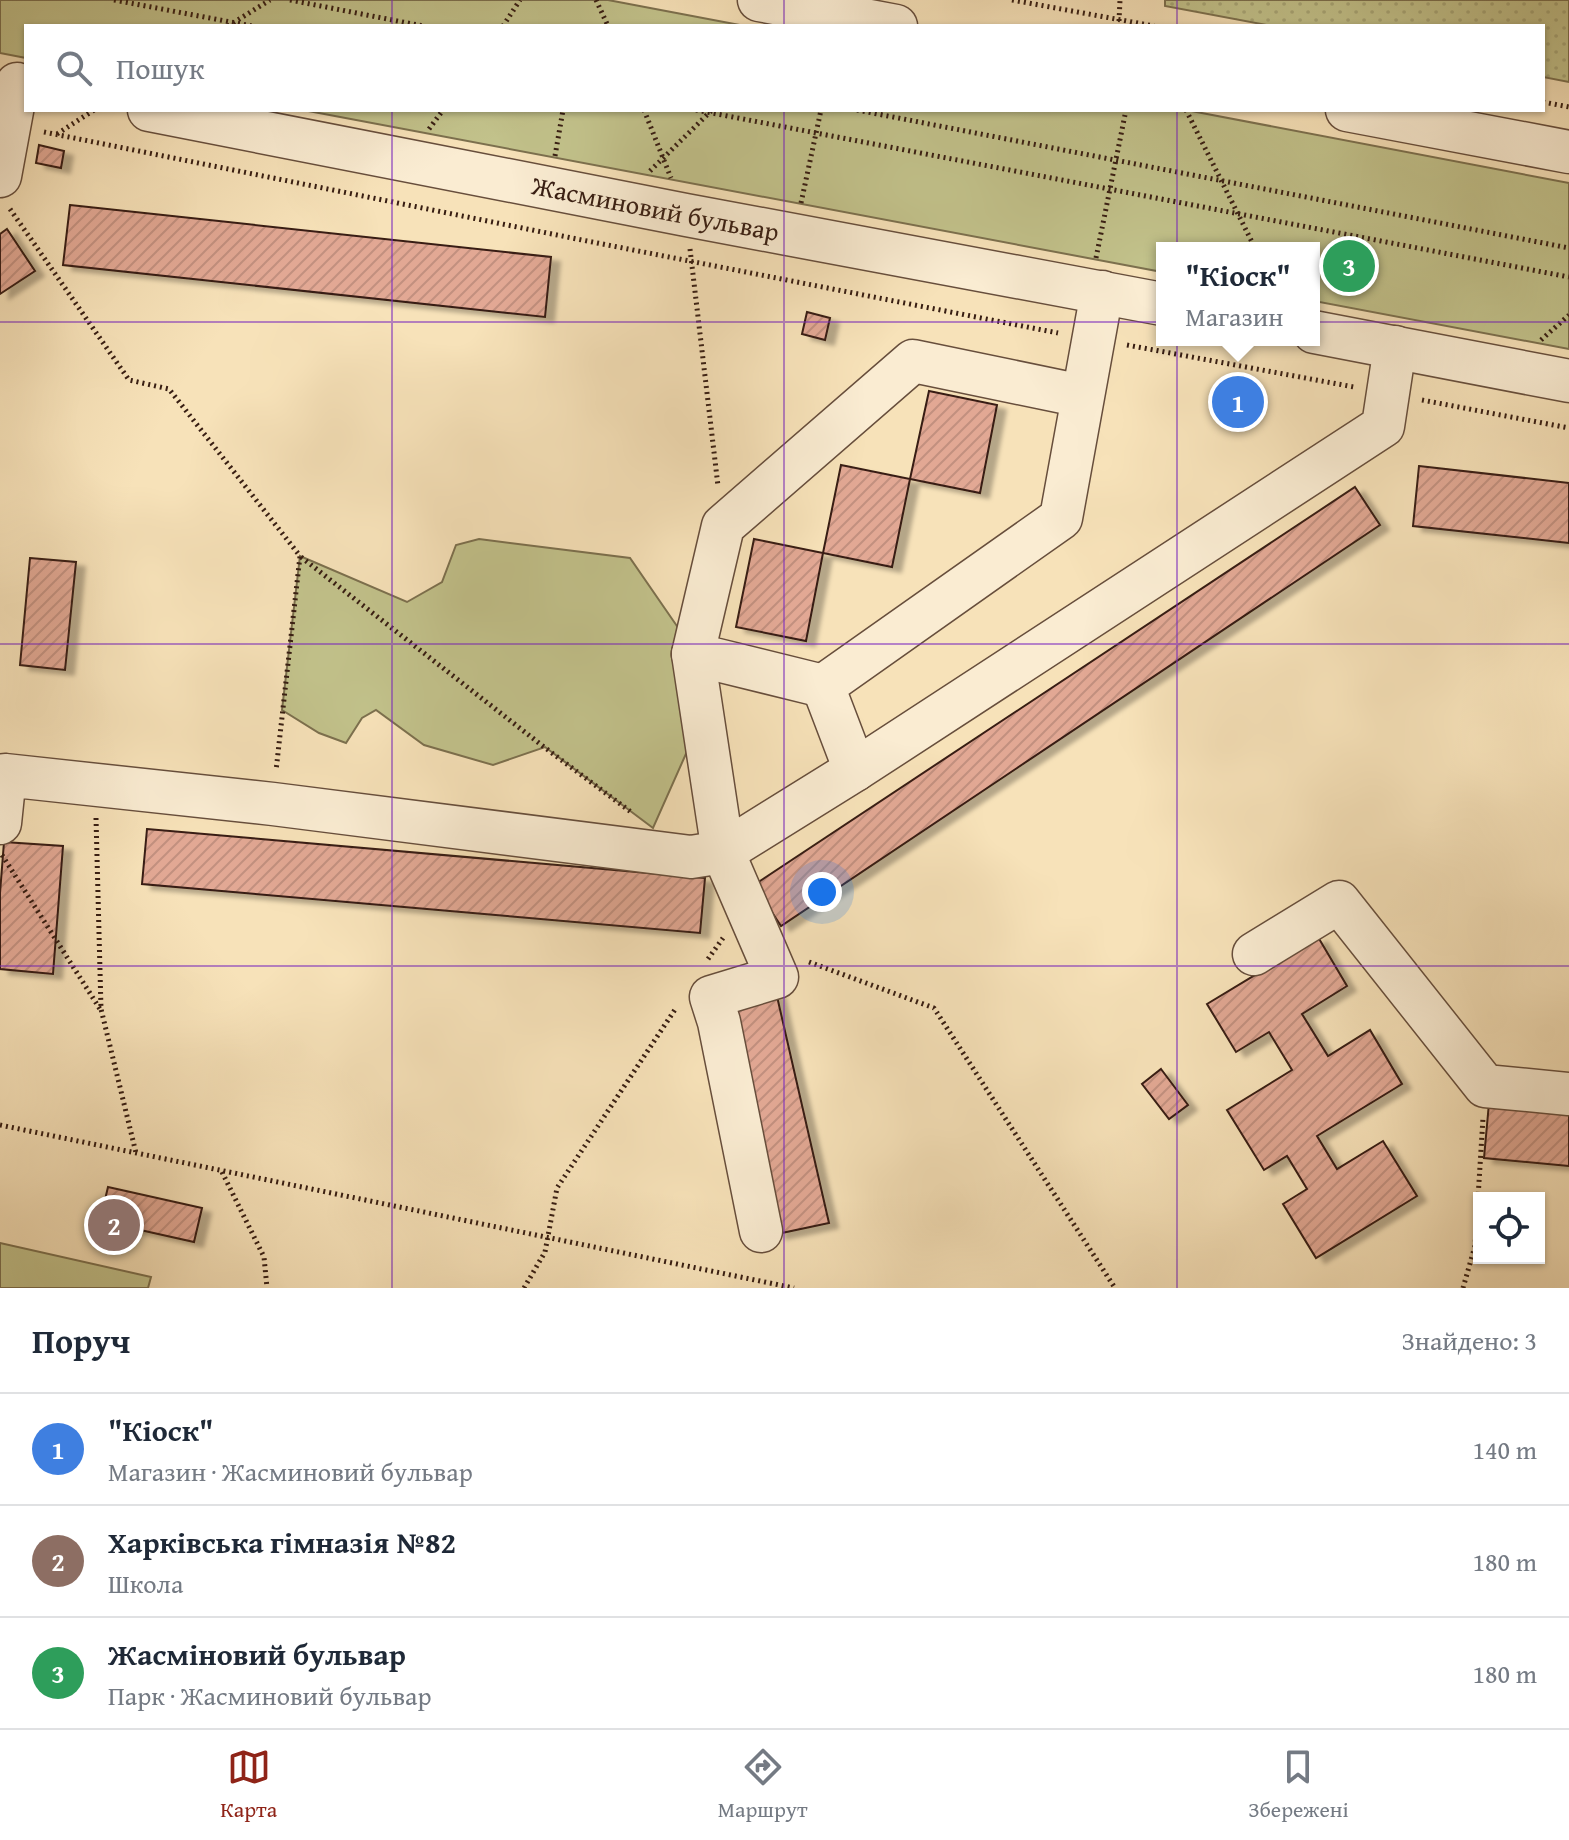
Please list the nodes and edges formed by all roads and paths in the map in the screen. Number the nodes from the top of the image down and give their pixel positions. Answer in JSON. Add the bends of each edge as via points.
{"nodes":[{"id":1,"x":114,"y":0,"type":"edge"},
{"id":2,"x":270,"y":0,"type":"edge"},
{"id":3,"x":290,"y":0,"type":"edge"},
{"id":4,"x":520,"y":0,"type":"edge"},
{"id":5,"x":596,"y":0,"type":"edge"},
{"id":6,"x":759,"y":0,"type":"edge"},
{"id":7,"x":1012,"y":0,"type":"edge"},
{"id":8,"x":1120,"y":0,"type":"edge"},
{"id":9,"x":1119,"y":21,"type":"junction"},
{"id":10,"x":231,"y":24,"type":"edge"},
{"id":11,"x":413,"y":24,"type":"edge"},
{"id":12,"x":504,"y":24,"type":"edge"},
{"id":13,"x":607,"y":24,"type":"edge"},
{"id":14,"x":885,"y":24,"type":"edge"},
{"id":15,"x":1137,"y":24,"type":"edge"},
{"id":16,"x":14,"y":84,"type":"edge"},
{"id":17,"x":1545,"y":102,"type":"edge"},
{"id":18,"x":1569,"y":107,"type":"edge"},
{"id":19,"x":91,"y":112,"type":"edge"},
{"id":20,"x":159,"y":112,"type":"edge"},
{"id":21,"x":645,"y":112,"type":"edge"},
{"id":22,"x":706,"y":112,"type":"edge"},
{"id":23,"x":821,"y":112,"type":"edge"},
{"id":24,"x":867,"y":112,"type":"edge"},
{"id":25,"x":1126,"y":112,"type":"edge"},
{"id":26,"x":1187,"y":112,"type":"edge"},
{"id":27,"x":1358,"y":112,"type":"edge"},
{"id":28,"x":10,"y":125,"type":"junction"},
{"id":29,"x":816,"y":133,"type":"junction"},
{"id":30,"x":56,"y":135,"type":"junction"},
{"id":31,"x":1569,"y":152,"type":"edge"},
{"id":32,"x":1116,"y":160,"type":"junction"},
{"id":33,"x":1221,"y":181,"type":"junction"},
{"id":34,"x":1110,"y":189,"type":"junction"},
{"id":35,"x":3,"y":190,"type":"edge"},
{"id":36,"x":1238,"y":213,"type":"junction"},
{"id":37,"x":686,"y":215,"type":"junction"},
{"id":38,"x":794,"y":235,"type":"junction"},
{"id":39,"x":1252,"y":242,"type":"edge"},
{"id":40,"x":1569,"y":248,"type":"edge"},
{"id":41,"x":691,"y":262,"type":"junction"},
{"id":42,"x":1569,"y":277,"type":"edge"},
{"id":43,"x":1096,"y":291,"type":"junction"},
{"id":44,"x":1156,"y":303,"type":"edge"},
{"id":45,"x":1320,"y":333,"type":"edge"},
{"id":46,"x":1095,"y":339,"type":"junction"},
{"id":47,"x":1395,"y":347,"type":"junction"},
{"id":48,"x":1569,"y":381,"type":"edge"},
{"id":49,"x":1387,"y":393,"type":"junction"},
{"id":50,"x":1082,"y":396,"type":"junction"},
{"id":51,"x":1569,"y":428,"type":"edge"},
{"id":52,"x":723,"y":526,"type":"junction"},
{"id":53,"x":300,"y":556,"type":"junction"},
{"id":54,"x":693,"y":654,"type":"junction"},
{"id":55,"x":823,"y":686,"type":"junction"},
{"id":56,"x":855,"y":770,"type":"junction"},
{"id":57,"x":96,"y":785,"type":"junction"},
{"id":58,"x":273,"y":804,"type":"junction"},
{"id":59,"x":641,"y":819,"type":"dead end"},
{"id":60,"x":0,"y":823,"type":"edge"},
{"id":61,"x":0,"y":851,"type":"edge"},
{"id":62,"x":723,"y":852,"type":"junction"},
{"id":63,"x":745,"y":903,"type":"junction"},
{"id":64,"x":763,"y":945,"type":"junction"},
{"id":65,"x":1254,"y":954,"type":"dead end"},
{"id":66,"x":702,"y":968,"type":"dead end"},
{"id":67,"x":677,"y":1007,"type":"dead end"},
{"id":68,"x":101,"y":1009,"type":"junction"},
{"id":69,"x":1485,"y":1086,"type":"junction"},
{"id":70,"x":1569,"y":1094,"type":"edge"},
{"id":71,"x":0,"y":1125,"type":"edge"},
{"id":72,"x":136,"y":1153,"type":"junction"},
{"id":73,"x":221,"y":1171,"type":"junction"},
{"id":74,"x":761,"y":1231,"type":"dead end"},
{"id":75,"x":548,"y":1237,"type":"junction"},
{"id":76,"x":267,"y":1288,"type":"edge"},
{"id":77,"x":524,"y":1288,"type":"edge"},
{"id":78,"x":794,"y":1288,"type":"edge"},
{"id":79,"x":1115,"y":1288,"type":"edge"},
{"id":80,"x":1463,"y":1288,"type":"edge"}],
"edges":[{"from":1,"to":10,"type":"path"},
{"from":2,"to":10,"type":"path"},
{"from":3,"to":11,"type":"path"},
{"from":4,"to":12,"type":"path"},
{"from":5,"to":13,"type":"path"},
{"from":6,"to":14,"type":"street"},
{"from":7,"to":9,"type":"path"},
{"from":8,"to":9,"type":"path"},
{"from":9,"to":15,"type":"path"},
{"from":16,"to":28,"type":"street"},
{"from":17,"to":18,"type":"path"},
{"from":19,"to":30,"type":"path"},
{"from":20,"to":37,"type":"street","name":"Жасминовий бульвар"},
{"from":21,"to":37,"type":"path"},
{"from":22,"to":29,"type":"path"},
{"from":23,"to":29,"type":"path"},
{"from":24,"to":32,"type":"path"},
{"from":25,"to":32,"type":"path"},
{"from":26,"to":33,"type":"path"},
{"from":27,"to":31,"type":"street"},
{"from":28,"to":30,"type":"path"},
{"from":28,"to":35,"type":"street"},
{"from":29,"to":34,"type":"path"},
{"from":29,"to":38,"type":"path"},
{"from":30,"to":41,"type":"path"},
{"from":32,"to":33,"type":"path"},
{"from":32,"to":34,"type":"path"},
{"from":33,"to":36,"type":"path"},
{"from":33,"to":40,"type":"path"},
{"from":34,"to":36,"type":"path"},
{"from":34,"to":43,"type":"path"},
{"from":35,"to":53,"type":"path","via":[[129,380],[169,389]]},
{"from":36,"to":39,"type":"path"},
{"from":36,"to":42,"type":"path"},
{"from":37,"to":38,"type":"street","name":"Жасминовий бульвар"},
{"from":37,"to":41,"type":"path"},
{"from":38,"to":43,"type":"street","name":"Жасминовий бульвар"},
{"from":41,"to":46,"type":"path"},
{"from":41,"to":52,"type":"path"},
{"from":43,"to":44,"type":"street","name":"Жасминовий бульвар"},
{"from":43,"to":46,"type":"street"},
{"from":45,"to":47,"type":"street"},
{"from":46,"to":49,"type":"path"},
{"from":46,"to":50,"type":"street"},
{"from":47,"to":48,"type":"street"},
{"from":47,"to":49,"type":"street"},
{"from":49,"to":51,"type":"path"},
{"from":49,"to":56,"type":"street","via":[[1383,426]]},
{"from":50,"to":52,"type":"street","via":[[913,361]]},
{"from":50,"to":55,"type":"street","via":[[1061,518]]},
{"from":52,"to":54,"type":"street"},
{"from":53,"to":58,"type":"path"},
{"from":53,"to":59,"type":"path"},
{"from":54,"to":55,"type":"street"},
{"from":54,"to":62,"type":"street"},
{"from":55,"to":56,"type":"street"},
{"from":56,"to":62,"type":"street"},
{"from":57,"to":58,"type":"street"},
{"from":57,"to":60,"type":"street","via":[[5,775]]},
{"from":57,"to":68,"type":"path"},
{"from":58,"to":62,"type":"street","via":[[691,857]]},
{"from":61,"to":68,"type":"path"},
{"from":62,"to":63,"type":"street"},
{"from":63,"to":64,"type":"street"},
{"from":63,"to":66,"type":"path"},
{"from":64,"to":74,"type":"street","via":[[777,977],[711,997]]},
{"from":64,"to":79,"type":"path","via":[[934,1008]]},
{"from":65,"to":69,"type":"street","via":[[1339,902]]},
{"from":67,"to":75,"type":"path","via":[[557,1188]]},
{"from":68,"to":72,"type":"path"},
{"from":69,"to":70,"type":"street"},
{"from":69,"to":80,"type":"path","via":[[1475,1246]]},
{"from":71,"to":72,"type":"path"},
{"from":72,"to":73,"type":"path"},
{"from":73,"to":75,"type":"path"},
{"from":73,"to":76,"type":"path","via":[[264,1257]]},
{"from":75,"to":77,"type":"path"},
{"from":75,"to":78,"type":"path"}]}
